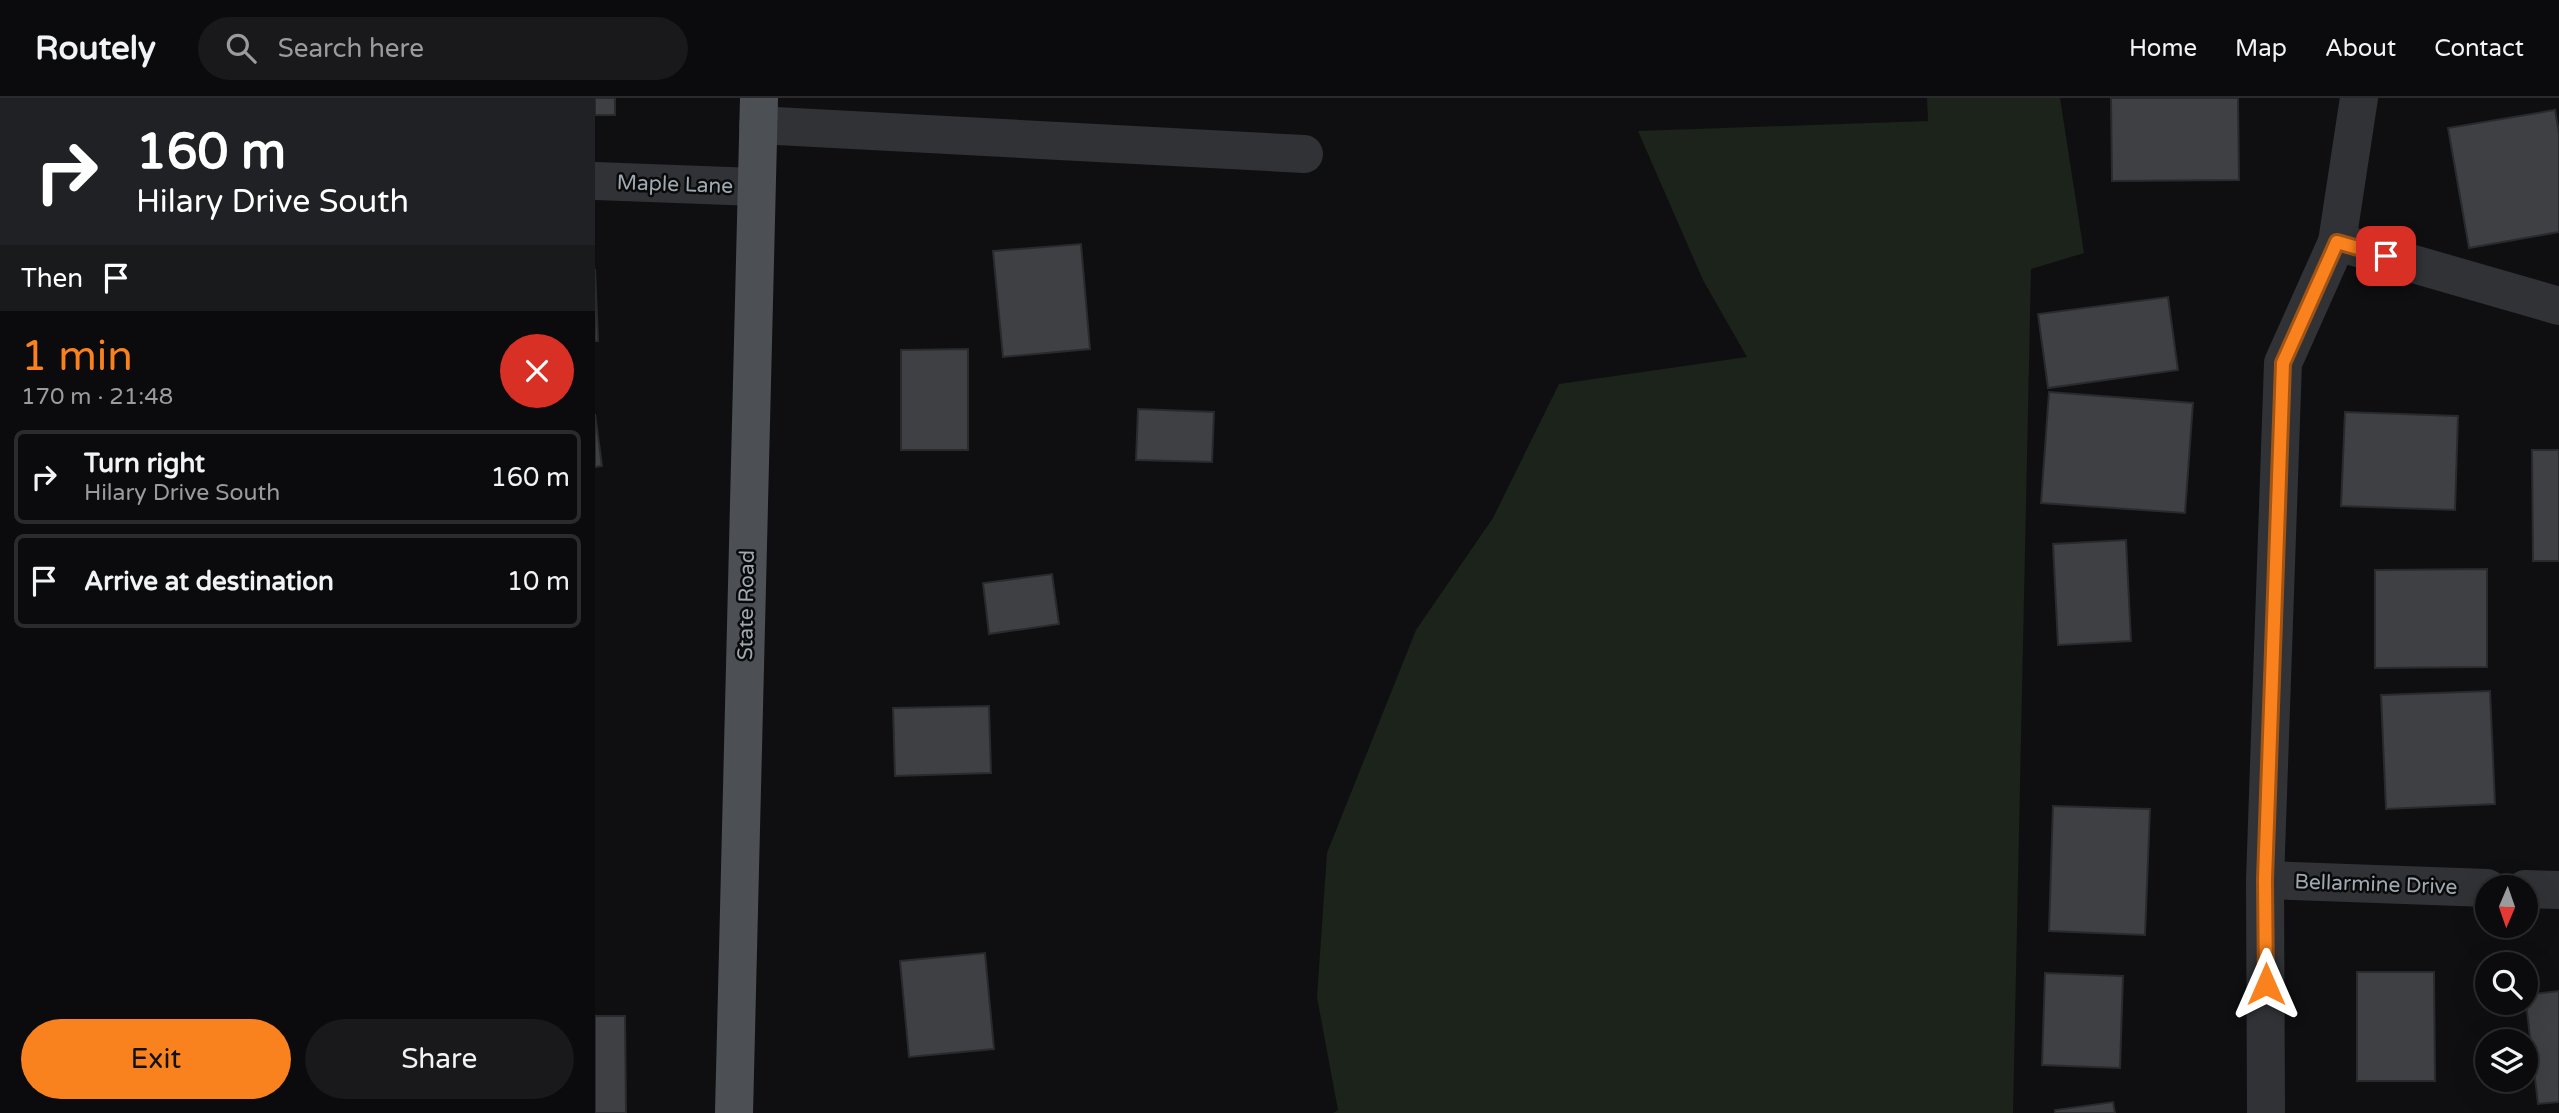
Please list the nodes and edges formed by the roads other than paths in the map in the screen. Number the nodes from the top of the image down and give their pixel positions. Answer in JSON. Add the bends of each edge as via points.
{"nodes":[{"id":1,"x":2359,"y":98,"type":"edge"},
{"id":2,"x":758,"y":111,"type":"edge"},
{"id":3,"x":1304,"y":154,"type":"dead end"},
{"id":4,"x":595,"y":181,"type":"edge"},
{"id":5,"x":755,"y":187,"type":"junction"},
{"id":6,"x":2337,"y":242,"type":"junction"},
{"id":7,"x":2559,"y":306,"type":"edge"},
{"id":8,"x":2265,"y":880,"type":"junction"},
{"id":9,"x":2475,"y":888,"type":"edge"},
{"id":10,"x":2538,"y":889,"type":"edge"},
{"id":11,"x":2559,"y":890,"type":"edge"},
{"id":12,"x":734,"y":1113,"type":"edge"},
{"id":13,"x":2266,"y":1113,"type":"edge"}],
"edges":[{"from":1,"to":6,"type":"street"},
{"from":2,"to":3,"type":"street"},
{"from":2,"to":5,"type":"main road","name":"State Road"},
{"from":4,"to":5,"type":"street","name":"Maple Lane"},
{"from":5,"to":12,"type":"main road","name":"State Road"},
{"from":6,"to":7,"type":"street"},
{"from":6,"to":8,"type":"street","via":[[2283,363]]},
{"from":8,"to":9,"type":"street","name":"Bellarmine Drive"},
{"from":8,"to":13,"type":"street"},
{"from":10,"to":11,"type":"street"}]}
